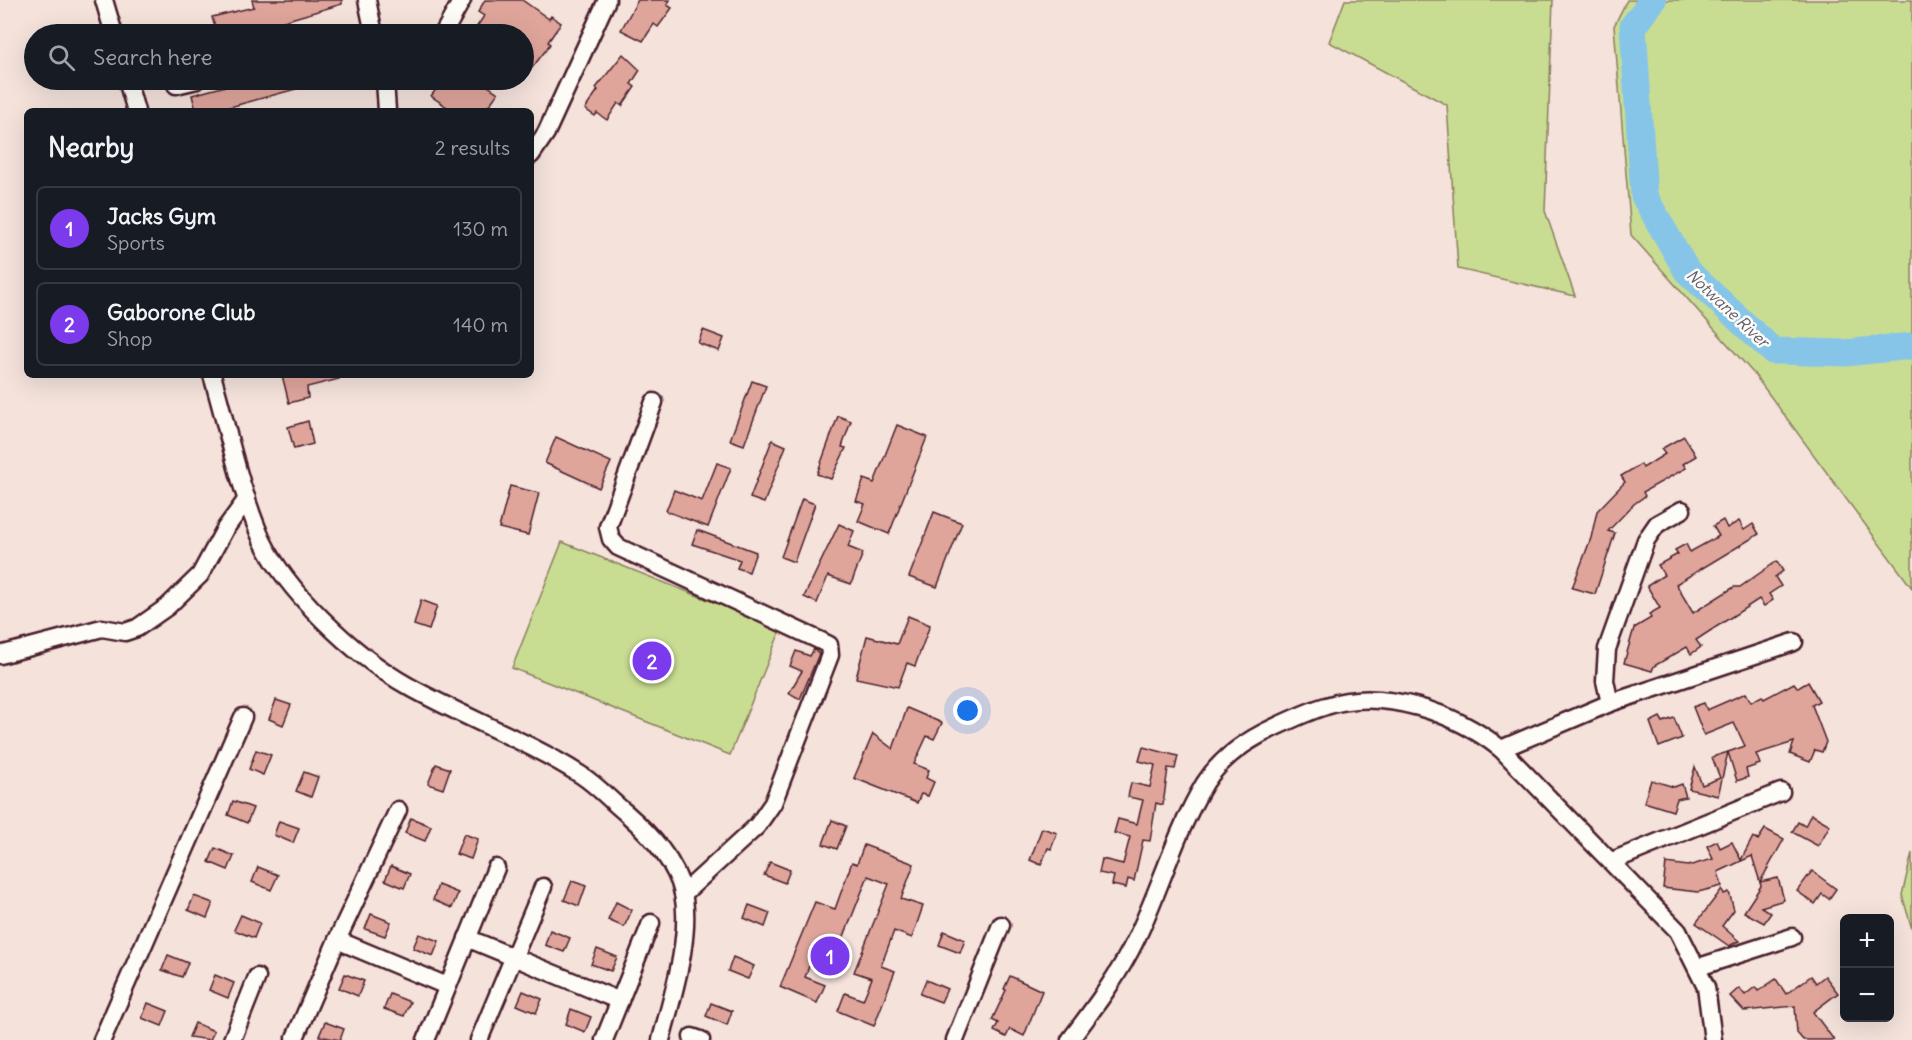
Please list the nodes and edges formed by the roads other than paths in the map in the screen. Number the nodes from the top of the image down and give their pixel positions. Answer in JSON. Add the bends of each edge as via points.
{"nodes":[{"id":1,"x":104,"y":0,"type":"edge"},
{"id":2,"x":367,"y":0,"type":"edge"},
{"id":3,"x":462,"y":0,"type":"edge"},
{"id":4,"x":608,"y":0,"type":"edge"},
{"id":5,"x":111,"y":24,"type":"edge"},
{"id":6,"x":372,"y":24,"type":"edge"},
{"id":7,"x":449,"y":24,"type":"edge"},
{"id":8,"x":130,"y":90,"type":"edge"},
{"id":9,"x":386,"y":90,"type":"edge"},
{"id":10,"x":135,"y":108,"type":"edge"},
{"id":11,"x":387,"y":108,"type":"edge"},
{"id":12,"x":534,"y":150,"type":"edge"},
{"id":13,"x":213,"y":378,"type":"edge"},
{"id":14,"x":654,"y":402,"type":"dead end"},
{"id":15,"x":247,"y":499,"type":"junction"},
{"id":16,"x":1682,"y":510,"type":"dead end"},
{"id":17,"x":1794,"y":642,"type":"dead end"},
{"id":18,"x":0,"y":655,"type":"edge"},
{"id":19,"x":1610,"y":703,"type":"junction"},
{"id":20,"x":243,"y":717,"type":"dead end"},
{"id":21,"x":1501,"y":749,"type":"junction"},
{"id":22,"x":1781,"y":792,"type":"dead end"},
{"id":23,"x":398,"y":810,"type":"dead end"},
{"id":24,"x":1612,"y":861,"type":"junction"},
{"id":25,"x":496,"y":868,"type":"dead end"},
{"id":26,"x":543,"y":887,"type":"dead end"},
{"id":27,"x":683,"y":894,"type":"junction"},
{"id":28,"x":651,"y":923,"type":"dead end"},
{"id":29,"x":1002,"y":925,"type":"dead end"},
{"id":30,"x":1792,"y":937,"type":"dead end"},
{"id":31,"x":467,"y":938,"type":"junction"},
{"id":32,"x":337,"y":940,"type":"junction"},
{"id":33,"x":514,"y":957,"type":"junction"},
{"id":34,"x":1699,"y":967,"type":"junction"},
{"id":35,"x":257,"y":977,"type":"dead end"},
{"id":36,"x":447,"y":986,"type":"junction"},
{"id":37,"x":620,"y":1001,"type":"junction"},
{"id":38,"x":102,"y":1040,"type":"edge"},
{"id":39,"x":232,"y":1040,"type":"edge"},
{"id":40,"x":294,"y":1040,"type":"edge"},
{"id":41,"x":426,"y":1040,"type":"edge"},
{"id":42,"x":479,"y":1040,"type":"edge"},
{"id":43,"x":604,"y":1040,"type":"edge"},
{"id":44,"x":661,"y":1040,"type":"edge"},
{"id":45,"x":955,"y":1040,"type":"edge"},
{"id":46,"x":1070,"y":1040,"type":"edge"},
{"id":47,"x":1713,"y":1040,"type":"edge"}],
"edges":[{"from":1,"to":5,"type":"street"},
{"from":2,"to":6,"type":"street"},
{"from":3,"to":7,"type":"street"},
{"from":4,"to":12,"type":"street","via":[[546,133]]},
{"from":8,"to":10,"type":"street"},
{"from":9,"to":11,"type":"street"},
{"from":13,"to":15,"type":"street"},
{"from":14,"to":27,"type":"street","via":[[608,527],[611,539],[618,547],[829,645],[830,655],[773,803],[757,826]]},
{"from":15,"to":18,"type":"street","via":[[225,528],[200,576],[137,628],[125,632],[102,628]]},
{"from":15,"to":27,"type":"street","via":[[263,541],[292,585],[322,620],[364,657],[408,686],[545,753],[583,776],[654,840],[676,873]]},
{"from":16,"to":19,"type":"street","via":[[1657,524],[1646,540],[1607,649],[1605,681]]},
{"from":17,"to":19,"type":"street"},
{"from":19,"to":21,"type":"street"},
{"from":20,"to":38,"type":"street"},
{"from":21,"to":24,"type":"street"},
{"from":21,"to":46,"type":"street","via":[[1432,710],[1360,701],[1328,705],[1264,732],[1228,756],[1206,782],[1137,937],[1107,993]]},
{"from":22,"to":24,"type":"street"},
{"from":23,"to":32,"type":"street"},
{"from":24,"to":34,"type":"street","via":[[1678,931]]},
{"from":25,"to":31,"type":"street"},
{"from":26,"to":33,"type":"street"},
{"from":27,"to":44,"type":"street","via":[[682,960]]},
{"from":28,"to":37,"type":"street"},
{"from":29,"to":45,"type":"street"},
{"from":30,"to":34,"type":"street"},
{"from":31,"to":33,"type":"street"},
{"from":31,"to":36,"type":"street"},
{"from":32,"to":36,"type":"street"},
{"from":32,"to":40,"type":"street"},
{"from":33,"to":37,"type":"street"},
{"from":33,"to":42,"type":"street"},
{"from":34,"to":47,"type":"street","via":[[1706,987]]},
{"from":35,"to":39,"type":"street"},
{"from":36,"to":41,"type":"street"},
{"from":37,"to":43,"type":"street"}]}
